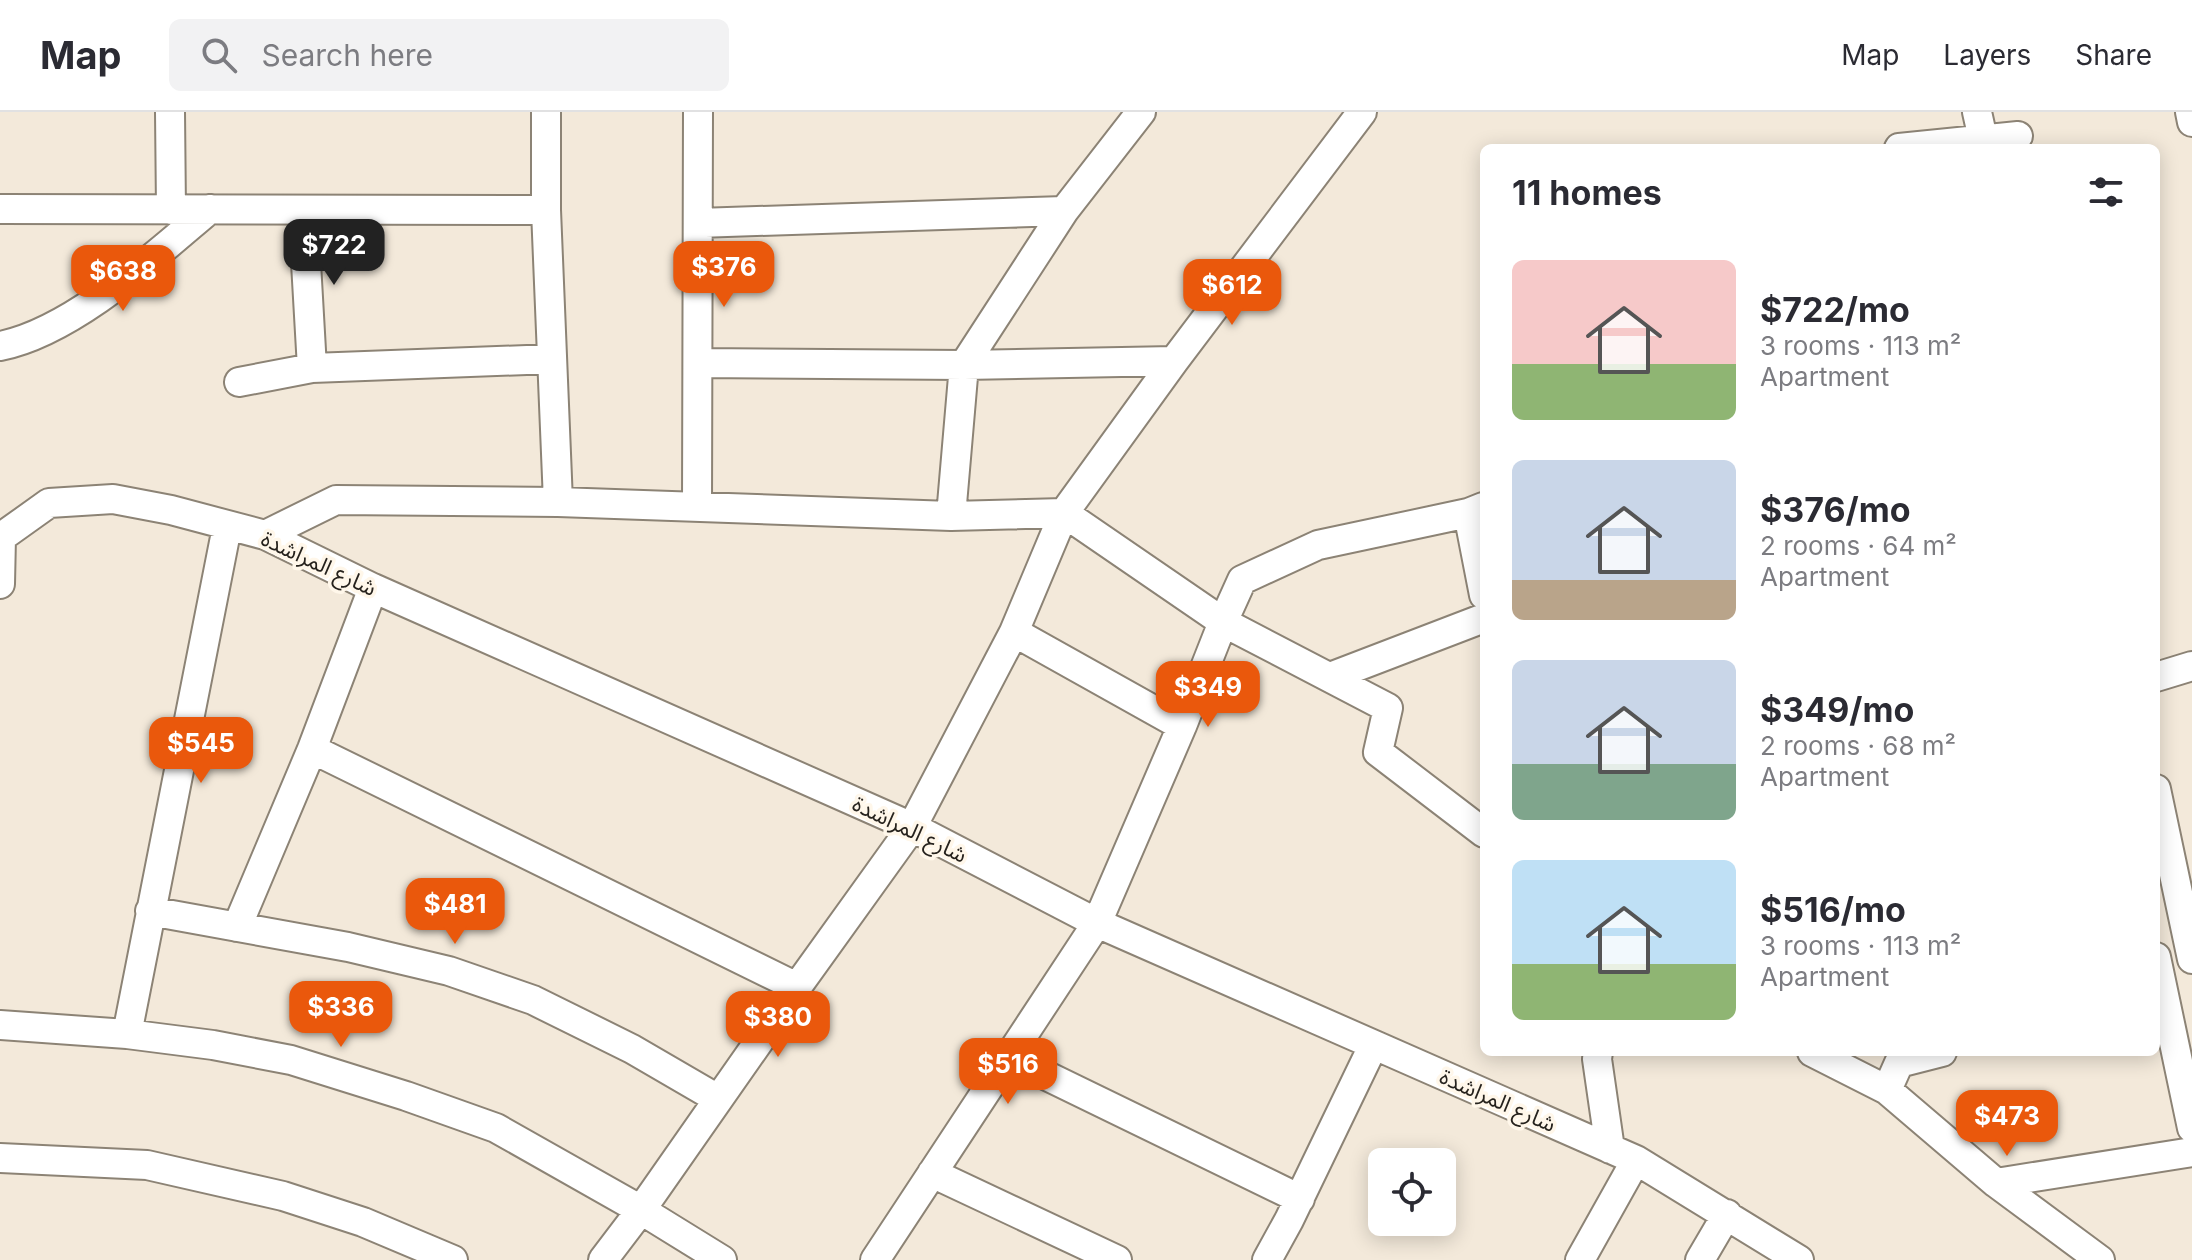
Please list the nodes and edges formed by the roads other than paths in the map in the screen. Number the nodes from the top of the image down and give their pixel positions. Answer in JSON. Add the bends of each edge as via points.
{"nodes":[{"id":1,"x":170,"y":112,"type":"edge"},
{"id":2,"x":546,"y":112,"type":"edge"},
{"id":3,"x":698,"y":112,"type":"edge"},
{"id":4,"x":1141,"y":112,"type":"edge"},
{"id":5,"x":1362,"y":112,"type":"edge"},
{"id":6,"x":2190,"y":112,"type":"edge"},
{"id":7,"x":2192,"y":122,"type":"edge"},
{"id":8,"x":2017,"y":132,"type":"edge"},
{"id":9,"x":1982,"y":133,"type":"edge"},
{"id":10,"x":1921,"y":144,"type":"edge"},
{"id":11,"x":0,"y":209,"type":"edge"},
{"id":12,"x":210,"y":209,"type":"junction"},
{"id":13,"x":171,"y":210,"type":"junction"},
{"id":14,"x":303,"y":210,"type":"junction"},
{"id":15,"x":546,"y":210,"type":"junction"},
{"id":16,"x":1064,"y":211,"type":"junction"},
{"id":17,"x":698,"y":223,"type":"junction"},
{"id":18,"x":0,"y":346,"type":"edge"},
{"id":19,"x":552,"y":359,"type":"junction"},
{"id":20,"x":1174,"y":361,"type":"junction"},
{"id":21,"x":698,"y":363,"type":"junction"},
{"id":22,"x":964,"y":365,"type":"junction"},
{"id":23,"x":312,"y":368,"type":"junction"},
{"id":24,"x":239,"y":382,"type":"dead end"},
{"id":25,"x":558,"y":502,"type":"junction"},
{"id":26,"x":697,"y":506,"type":"junction"},
{"id":27,"x":1476,"y":510,"type":"edge"},
{"id":28,"x":1064,"y":513,"type":"junction"},
{"id":29,"x":951,"y":516,"type":"junction"},
{"id":30,"x":227,"y":527,"type":"junction"},
{"id":31,"x":265,"y":535,"type":"junction"},
{"id":32,"x":0,"y":538,"type":"edge"},
{"id":33,"x":1480,"y":552,"type":"edge"},
{"id":34,"x":0,"y":584,"type":"edge"},
{"id":35,"x":373,"y":588,"type":"junction"},
{"id":36,"x":1480,"y":620,"type":"edge"},
{"id":37,"x":1223,"y":622,"type":"junction"},
{"id":38,"x":1014,"y":632,"type":"junction"},
{"id":39,"x":2192,"y":666,"type":"edge"},
{"id":40,"x":2160,"y":676,"type":"edge"},
{"id":41,"x":1330,"y":677,"type":"junction"},
{"id":42,"x":1182,"y":726,"type":"junction"},
{"id":43,"x":312,"y":749,"type":"junction"},
{"id":44,"x":912,"y":827,"type":"junction"},
{"id":45,"x":2160,"y":829,"type":"edge"},
{"id":46,"x":1480,"y":830,"type":"edge"},
{"id":47,"x":2165,"y":879,"type":"edge"},
{"id":48,"x":150,"y":911,"type":"junction"},
{"id":49,"x":1097,"y":923,"type":"junction"},
{"id":50,"x":237,"y":927,"type":"junction"},
{"id":51,"x":2192,"y":959,"type":"edge"},
{"id":52,"x":2160,"y":972,"type":"edge"},
{"id":53,"x":797,"y":987,"type":"junction"},
{"id":54,"x":2172,"y":1017,"type":"edge"},
{"id":55,"x":0,"y":1025,"type":"edge"},
{"id":56,"x":127,"y":1034,"type":"junction"},
{"id":57,"x":1373,"y":1046,"type":"junction"},
{"id":58,"x":1597,"y":1056,"type":"edge"},
{"id":59,"x":1820,"y":1056,"type":"edge"},
{"id":60,"x":1926,"y":1056,"type":"edge"},
{"id":61,"x":1008,"y":1057,"type":"junction"},
{"id":62,"x":1887,"y":1090,"type":"junction"},
{"id":63,"x":718,"y":1099,"type":"junction"},
{"id":64,"x":2192,"y":1128,"type":"edge"},
{"id":65,"x":1610,"y":1149,"type":"junction"},
{"id":66,"x":2192,"y":1152,"type":"edge"},
{"id":67,"x":0,"y":1158,"type":"edge"},
{"id":68,"x":1636,"y":1160,"type":"junction"},
{"id":69,"x":932,"y":1173,"type":"junction"},
{"id":70,"x":1996,"y":1183,"type":"junction"},
{"id":71,"x":1300,"y":1199,"type":"junction"},
{"id":72,"x":641,"y":1210,"type":"junction"},
{"id":73,"x":1727,"y":1214,"type":"junction"},
{"id":74,"x":453,"y":1260,"type":"edge"},
{"id":75,"x":603,"y":1260,"type":"edge"},
{"id":76,"x":722,"y":1260,"type":"edge"},
{"id":77,"x":875,"y":1260,"type":"edge"},
{"id":78,"x":1117,"y":1260,"type":"edge"},
{"id":79,"x":1267,"y":1260,"type":"edge"},
{"id":80,"x":1580,"y":1260,"type":"edge"},
{"id":81,"x":1700,"y":1260,"type":"edge"},
{"id":82,"x":1799,"y":1260,"type":"edge"},
{"id":83,"x":2100,"y":1260,"type":"edge"}],
"edges":[{"from":1,"to":13,"type":"street"},
{"from":2,"to":15,"type":"street"},
{"from":3,"to":17,"type":"street"},
{"from":4,"to":16,"type":"street"},
{"from":5,"to":20,"type":"street"},
{"from":6,"to":7,"type":"street"},
{"from":8,"to":9,"type":"street"},
{"from":9,"to":10,"type":"street"},
{"from":11,"to":13,"type":"street"},
{"from":12,"to":13,"type":"street"},
{"from":12,"to":14,"type":"street"},
{"from":12,"to":18,"type":"street","via":[[126,281],[24,342]]},
{"from":14,"to":15,"type":"street"},
{"from":14,"to":23,"type":"street"},
{"from":15,"to":19,"type":"street"},
{"from":16,"to":17,"type":"street"},
{"from":16,"to":22,"type":"street"},
{"from":17,"to":21,"type":"street"},
{"from":19,"to":23,"type":"street"},
{"from":19,"to":25,"type":"street"},
{"from":20,"to":22,"type":"street"},
{"from":20,"to":28,"type":"street"},
{"from":21,"to":22,"type":"street"},
{"from":21,"to":26,"type":"street"},
{"from":22,"to":29,"type":"street"},
{"from":23,"to":24,"type":"street"},
{"from":25,"to":26,"type":"street"},
{"from":25,"to":31,"type":"street","via":[[336,500]]},
{"from":26,"to":29,"type":"street"},
{"from":27,"to":33,"type":"street"},
{"from":27,"to":37,"type":"street","via":[[1318,545],[1242,580]]},
{"from":28,"to":29,"type":"street"},
{"from":28,"to":37,"type":"street"},
{"from":28,"to":38,"type":"street"},
{"from":30,"to":31,"type":"street","name":"شارع المراشدة"},
{"from":30,"to":32,"type":"street","name":"شارع المراشدة","via":[[113,499],[49,503]]},
{"from":30,"to":48,"type":"street"},
{"from":31,"to":35,"type":"street","name":"شارع المراشدة"},
{"from":32,"to":34,"type":"street"},
{"from":35,"to":43,"type":"street"},
{"from":35,"to":44,"type":"street","name":"شارع المراشدة"},
{"from":36,"to":41,"type":"street"},
{"from":37,"to":41,"type":"street"},
{"from":37,"to":42,"type":"street"},
{"from":38,"to":42,"type":"street"},
{"from":38,"to":44,"type":"street"},
{"from":39,"to":40,"type":"street"},
{"from":41,"to":46,"type":"street","via":[[1388,708],[1378,752]]},
{"from":42,"to":49,"type":"street"},
{"from":43,"to":50,"type":"street"},
{"from":43,"to":53,"type":"street"},
{"from":44,"to":49,"type":"street","name":"شارع المراشدة"},
{"from":44,"to":53,"type":"street"},
{"from":45,"to":47,"type":"street"},
{"from":47,"to":51,"type":"street"},
{"from":48,"to":50,"type":"street"},
{"from":48,"to":56,"type":"street"},
{"from":49,"to":57,"type":"street","name":"شارع المراشدة"},
{"from":49,"to":61,"type":"street"},
{"from":50,"to":63,"type":"street","via":[[449,971],[533,1000]]},
{"from":52,"to":54,"type":"street"},
{"from":53,"to":63,"type":"street"},
{"from":54,"to":64,"type":"street"},
{"from":55,"to":56,"type":"street"},
{"from":56,"to":72,"type":"street","via":[[291,1060],[406,1096],[496,1128]]},
{"from":57,"to":65,"type":"street","name":"شارع المراشدة"},
{"from":57,"to":71,"type":"street"},
{"from":58,"to":65,"type":"street"},
{"from":59,"to":62,"type":"street"},
{"from":60,"to":62,"type":"street","via":[[1899,1063]]},
{"from":61,"to":69,"type":"street"},
{"from":61,"to":71,"type":"street"},
{"from":62,"to":70,"type":"street"},
{"from":63,"to":72,"type":"street"},
{"from":65,"to":68,"type":"street","name":"شارع المراشدة"},
{"from":66,"to":70,"type":"street"},
{"from":67,"to":74,"type":"street","via":[[147,1165],[283,1196]]},
{"from":68,"to":73,"type":"street","name":"شارع المراشدة"},
{"from":68,"to":80,"type":"street"},
{"from":69,"to":77,"type":"street"},
{"from":69,"to":78,"type":"street"},
{"from":70,"to":83,"type":"street"},
{"from":71,"to":79,"type":"street"},
{"from":72,"to":75,"type":"street"},
{"from":72,"to":76,"type":"street"},
{"from":73,"to":81,"type":"street"},
{"from":73,"to":82,"type":"street","name":"شارع المراشدة"}]}
